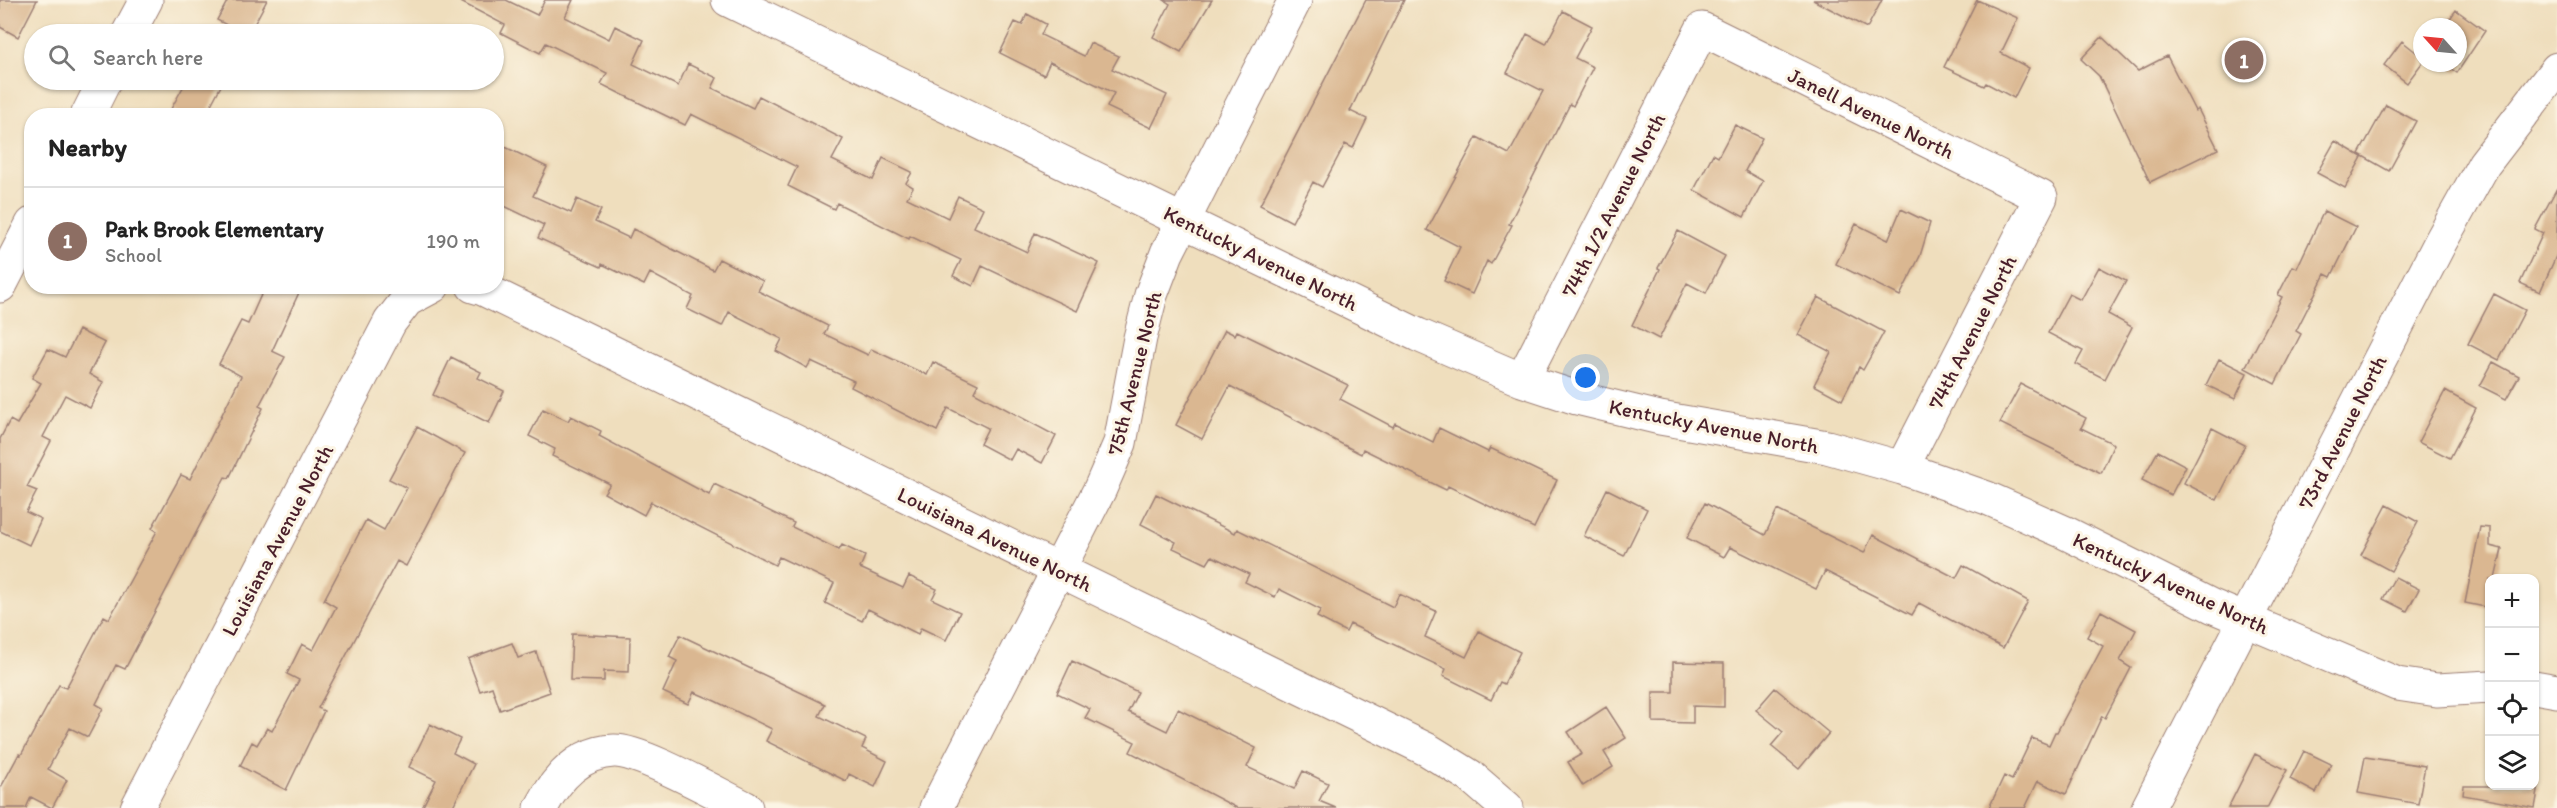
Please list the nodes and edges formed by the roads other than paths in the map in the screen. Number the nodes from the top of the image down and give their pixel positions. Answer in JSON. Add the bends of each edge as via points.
{"nodes":[{"id":1,"x":146,"y":0,"type":"edge"},
{"id":2,"x":728,"y":0,"type":"edge"},
{"id":3,"x":1295,"y":0,"type":"edge"},
{"id":4,"x":133,"y":24,"type":"edge"},
{"id":5,"x":1702,"y":29,"type":"joint"},
{"id":6,"x":2557,"y":69,"type":"edge"},
{"id":7,"x":100,"y":90,"type":"edge"},
{"id":8,"x":91,"y":108,"type":"edge"},
{"id":9,"x":2041,"y":197,"type":"joint"},
{"id":10,"x":1182,"y":220,"type":"junction"},
{"id":11,"x":24,"y":240,"type":"edge"},
{"id":12,"x":0,"y":286,"type":"edge"},
{"id":13,"x":418,"y":294,"type":"edge"},
{"id":14,"x":493,"y":294,"type":"edge"},
{"id":15,"x":1522,"y":380,"type":"junction"},
{"id":16,"x":1902,"y":468,"type":"junction"},
{"id":17,"x":1059,"y":570,"type":"junction"},
{"id":18,"x":2246,"y":620,"type":"junction"},
{"id":19,"x":2485,"y":687,"type":"edge"},
{"id":20,"x":2539,"y":688,"type":"edge"},
{"id":21,"x":2557,"y":691,"type":"edge"},
{"id":22,"x":137,"y":808,"type":"edge"},
{"id":23,"x":541,"y":808,"type":"edge"},
{"id":24,"x":747,"y":808,"type":"edge"},
{"id":25,"x":936,"y":808,"type":"edge"},
{"id":26,"x":1507,"y":808,"type":"edge"},
{"id":27,"x":2148,"y":808,"type":"edge"}],
"edges":[{"from":1,"to":4,"type":"street"},
{"from":2,"to":10,"type":"street","name":"Kentucky Avenue North"},
{"from":3,"to":10,"type":"street","name":"75th Avenue North"},
{"from":5,"to":9,"type":"street","name":"Janell Avenue North"},
{"from":5,"to":15,"type":"street","name":"74th 1/2 Avenue North"},
{"from":6,"to":18,"type":"street","name":"73rd Avenue North","via":[[2484,164]]},
{"from":7,"to":8,"type":"street"},
{"from":9,"to":16,"type":"street","name":"74th Avenue North"},
{"from":10,"to":15,"type":"street","name":"Kentucky Avenue North","via":[[1418,335]]},
{"from":10,"to":17,"type":"street","name":"75th Avenue North","via":[[1151,295],[1120,444]]},
{"from":11,"to":12,"type":"street"},
{"from":13,"to":22,"type":"street","name":"Louisiana Avenue North","via":[[407,300],[390,322]]},
{"from":14,"to":17,"type":"street","name":"Louisiana Avenue North"},
{"from":15,"to":16,"type":"street","name":"Kentucky Avenue North","via":[[1660,418],[1827,447]]},
{"from":16,"to":18,"type":"street","name":"Kentucky Avenue North","via":[[1996,502]]},
{"from":17,"to":25,"type":"street","name":"75th Avenue North"},
{"from":17,"to":26,"type":"street","name":"Louisiana Avenue North","via":[[1428,750],[1470,776]]},
{"from":18,"to":19,"type":"street","name":"Kentucky Avenue North","via":[[2397,684],[2437,690]]},
{"from":18,"to":27,"type":"street","name":"73rd Avenue North"},
{"from":20,"to":21,"type":"street"},
{"from":23,"to":24,"type":"street","via":[[566,771],[589,758],[615,751],[642,757]]}]}
